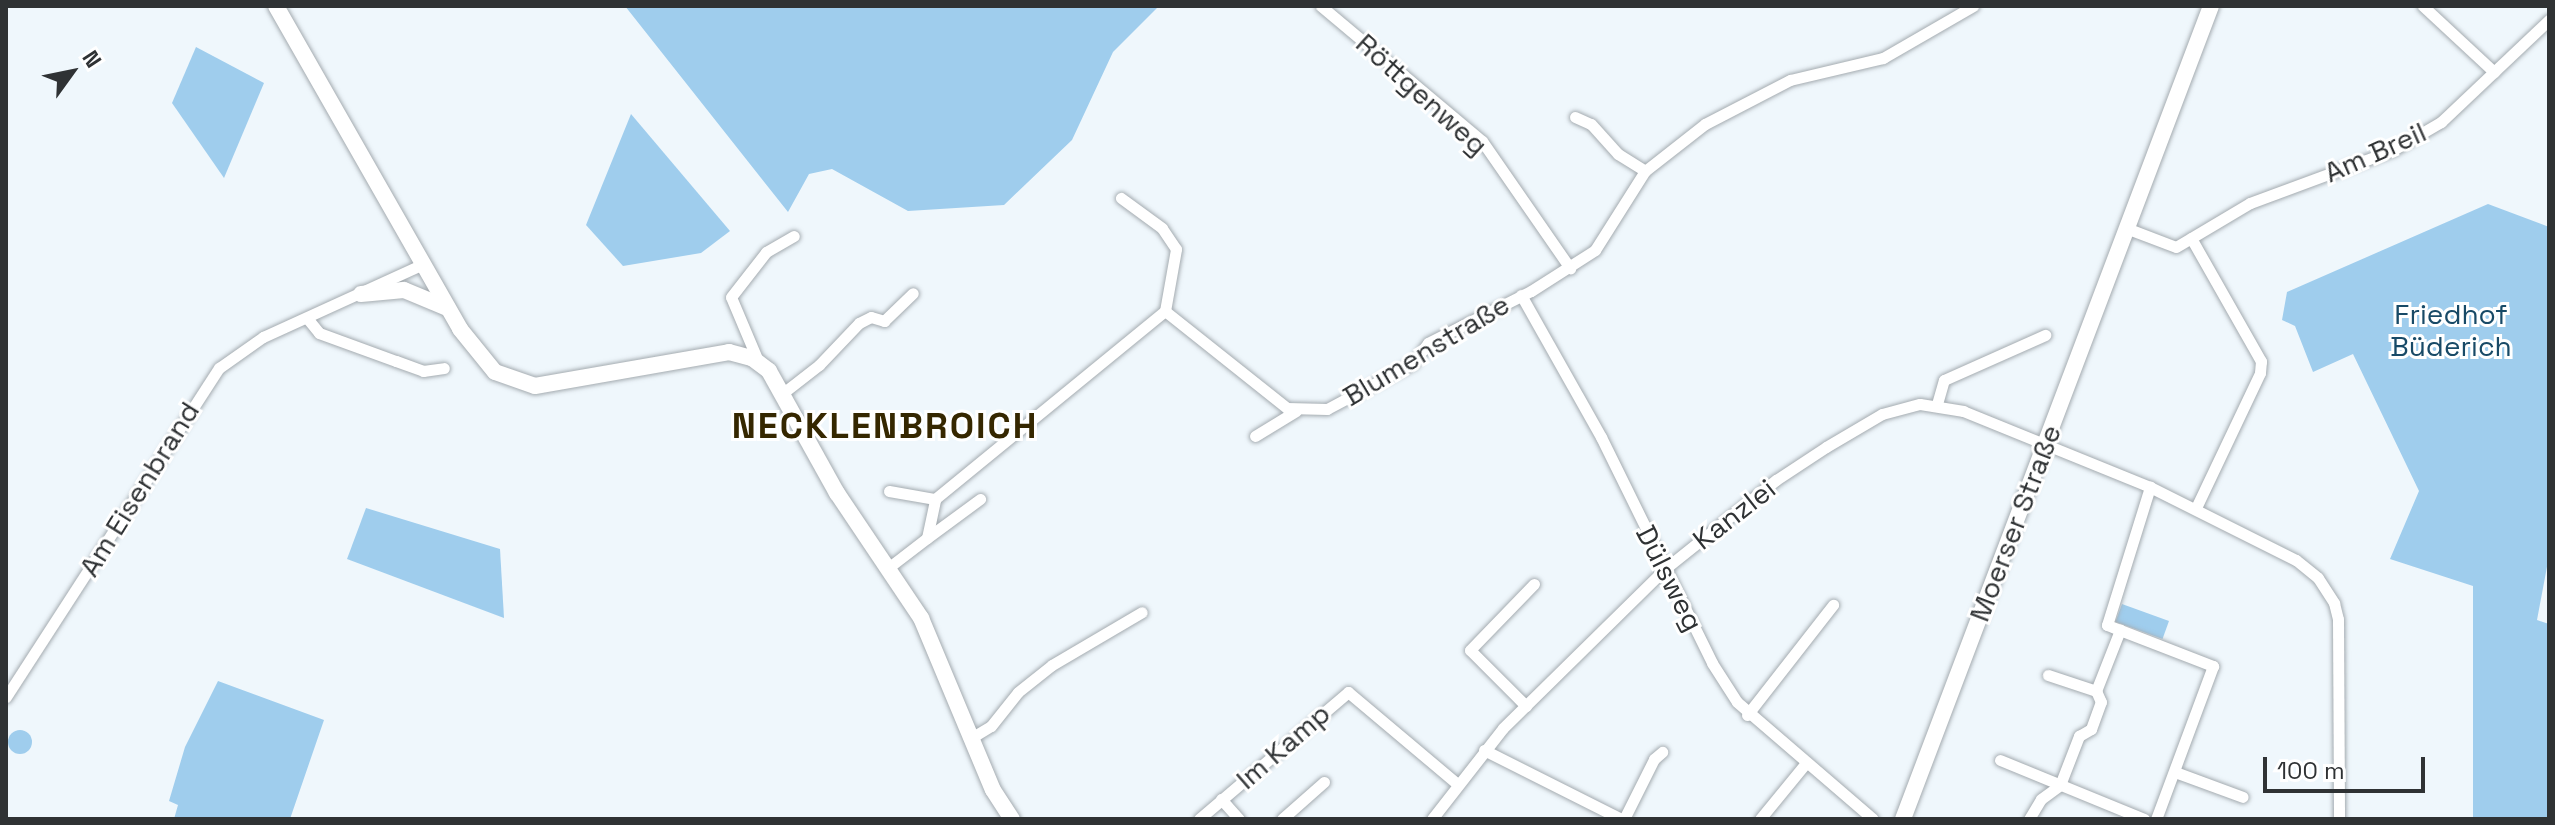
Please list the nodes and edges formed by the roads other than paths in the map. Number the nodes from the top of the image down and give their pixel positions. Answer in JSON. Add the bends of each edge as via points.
{"nodes":[{"id":1,"x":276,"y":6,"type":"edge"},
{"id":2,"x":1321,"y":6,"type":"edge"},
{"id":3,"x":1973,"y":6,"type":"edge"},
{"id":4,"x":2211,"y":6,"type":"edge"},
{"id":5,"x":2423,"y":6,"type":"edge"},
{"id":6,"x":2549,"y":20,"type":"edge"},
{"id":7,"x":2494,"y":72,"type":"junction"},
{"id":8,"x":1575,"y":117,"type":"dead end"},
{"id":9,"x":1645,"y":171,"type":"junction"},
{"id":10,"x":1121,"y":198,"type":"dead end"},
{"id":11,"x":2126,"y":228,"type":"junction"},
{"id":12,"x":794,"y":236,"type":"dead end"},
{"id":13,"x":2191,"y":238,"type":"junction"},
{"id":14,"x":423,"y":264,"type":"junction"},
{"id":15,"x":1570,"y":268,"type":"junction"},
{"id":16,"x":913,"y":293,"type":"dead end"},
{"id":17,"x":361,"y":294,"type":"junction"},
{"id":18,"x":1521,"y":295,"type":"junction"},
{"id":19,"x":449,"y":309,"type":"junction"},
{"id":20,"x":1165,"y":311,"type":"junction"},
{"id":21,"x":307,"y":318,"type":"junction"},
{"id":22,"x":2045,"y":335,"type":"dead end"},
{"id":23,"x":758,"y":361,"type":"junction"},
{"id":24,"x":444,"y":368,"type":"dead end"},
{"id":25,"x":783,"y":393,"type":"junction"},
{"id":26,"x":1937,"y":404,"type":"junction"},
{"id":27,"x":1296,"y":411,"type":"junction"},
{"id":28,"x":1255,"y":436,"type":"dead end"},
{"id":29,"x":2045,"y":443,"type":"junction"},
{"id":30,"x":2150,"y":487,"type":"junction"},
{"id":31,"x":889,"y":491,"type":"dead end"},
{"id":32,"x":935,"y":499,"type":"junction"},
{"id":33,"x":980,"y":499,"type":"dead end"},
{"id":34,"x":2196,"y":508,"type":"junction"},
{"id":35,"x":927,"y":538,"type":"junction"},
{"id":36,"x":888,"y":568,"type":"junction"},
{"id":37,"x":1666,"y":568,"type":"junction"},
{"id":38,"x":1534,"y":584,"type":"dead end"},
{"id":39,"x":1833,"y":605,"type":"dead end"},
{"id":40,"x":1142,"y":612,"type":"dead end"},
{"id":41,"x":2120,"y":630,"type":"junction"},
{"id":42,"x":2048,"y":675,"type":"dead end"},
{"id":43,"x":2096,"y":691,"type":"junction"},
{"id":44,"x":6,"y":697,"type":"edge"},
{"id":45,"x":1526,"y":706,"type":"junction"},
{"id":46,"x":1747,"y":715,"type":"junction"},
{"id":47,"x":971,"y":738,"type":"junction"},
{"id":48,"x":1484,"y":750,"type":"junction"},
{"id":49,"x":1662,"y":752,"type":"dead end"},
{"id":50,"x":2000,"y":760,"type":"dead end"},
{"id":51,"x":1806,"y":763,"type":"junction"},
{"id":52,"x":2175,"y":772,"type":"junction"},
{"id":53,"x":2041,"y":778,"type":"junction"},
{"id":54,"x":1324,"y":782,"type":"dead end"},
{"id":55,"x":1456,"y":783,"type":"junction"},
{"id":56,"x":2060,"y":785,"type":"junction"},
{"id":57,"x":2243,"y":797,"type":"dead end"},
{"id":58,"x":1221,"y":799,"type":"junction"},
{"id":59,"x":2041,"y":799,"type":"junction"},
{"id":60,"x":1604,"y":815,"type":"edge"},
{"id":61,"x":1012,"y":819,"type":"edge"},
{"id":62,"x":1199,"y":819,"type":"edge"},
{"id":63,"x":1239,"y":819,"type":"edge"},
{"id":64,"x":1282,"y":819,"type":"edge"},
{"id":65,"x":1432,"y":819,"type":"edge"},
{"id":66,"x":1623,"y":819,"type":"edge"},
{"id":67,"x":1760,"y":819,"type":"edge"},
{"id":68,"x":1873,"y":819,"type":"edge"},
{"id":69,"x":1903,"y":819,"type":"edge"},
{"id":70,"x":2029,"y":819,"type":"edge"},
{"id":71,"x":2144,"y":819,"type":"edge"},
{"id":72,"x":2156,"y":819,"type":"edge"},
{"id":73,"x":2339,"y":819,"type":"edge"}],
"edges":[{"from":1,"to":14,"type":"main road"},
{"from":2,"to":15,"type":"street","name":"Röttgenweg","via":[[1482,141]]},
{"from":3,"to":9,"type":"street","name":"Blumenstraße","via":[[1883,58],[1790,80],[1705,124],[1660,154]]},
{"from":4,"to":11,"type":"main road","name":"Moerser Straße"},
{"from":5,"to":7,"type":"street"},
{"from":6,"to":7,"type":"street","name":"Am Breil"},
{"from":7,"to":13,"type":"street","name":"Am Breil","via":[[2441,122],[2393,150],[2250,203]]},
{"from":8,"to":9,"type":"street","via":[[1591,124],[1618,154]]},
{"from":9,"to":15,"type":"street","name":"Blumenstraße","via":[[1595,250]]},
{"from":10,"to":20,"type":"street","via":[[1162,228],[1176,249]]},
{"from":11,"to":13,"type":"street","name":"Am Breil","via":[[2176,247]]},
{"from":11,"to":29,"type":"main road","name":"Moerser Straße"},
{"from":12,"to":23,"type":"street","via":[[766,252],[731,297]]},
{"from":13,"to":34,"type":"street","via":[[2261,361]]},
{"from":14,"to":17,"type":"street","name":"Am Eisenbrand"},
{"from":14,"to":19,"type":"main road"},
{"from":15,"to":18,"type":"street","name":"Blumenstraße"},
{"from":16,"to":25,"type":"street","via":[[884,321],[871,317],[859,323]]},
{"from":17,"to":19,"type":"main road","via":[[404,290]]},
{"from":17,"to":21,"type":"street","name":"Am Eisenbrand"},
{"from":18,"to":27,"type":"street","name":"Blumenstraße","via":[[1428,343],[1413,363],[1327,409]]},
{"from":18,"to":37,"type":"street","name":"Dülsweg","via":[[1601,437]]},
{"from":19,"to":23,"type":"main road","via":[[485,363],[507,380],[526,385],[723,353]]},
{"from":20,"to":27,"type":"street"},
{"from":20,"to":32,"type":"street"},
{"from":21,"to":24,"type":"street","via":[[319,333],[423,371]]},
{"from":21,"to":44,"type":"street","name":"Am Eisenbrand","via":[[247,346],[211,376]]},
{"from":22,"to":26,"type":"street","via":[[1944,380]]},
{"from":23,"to":25,"type":"main road"},
{"from":25,"to":36,"type":"main road","via":[[845,505]]},
{"from":26,"to":29,"type":"street"},
{"from":26,"to":37,"type":"street","name":"Kanzlei","via":[[1882,414],[1838,440],[1776,480]]},
{"from":27,"to":28,"type":"street","name":"Blumenstraße"},
{"from":29,"to":30,"type":"street"},
{"from":29,"to":69,"type":"main road","name":"Moerser Straße"},
{"from":30,"to":34,"type":"street"},
{"from":30,"to":41,"type":"street","via":[[2107,625]]},
{"from":31,"to":32,"type":"street"},
{"from":32,"to":35,"type":"street"},
{"from":33,"to":35,"type":"street"},
{"from":34,"to":73,"type":"street","via":[[2296,560],[2318,578],[2334,603]]},
{"from":35,"to":36,"type":"street"},
{"from":36,"to":47,"type":"main road","via":[[926,628]]},
{"from":37,"to":45,"type":"street","name":"Kanzlei"},
{"from":37,"to":46,"type":"street","name":"Dülsweg","via":[[1712,663]]},
{"from":38,"to":45,"type":"street","via":[[1470,650]]},
{"from":39,"to":46,"type":"street"},
{"from":40,"to":47,"type":"street","via":[[1052,665],[1018,692],[991,726]]},
{"from":41,"to":43,"type":"street"},
{"from":41,"to":52,"type":"street","via":[[2213,666]]},
{"from":42,"to":43,"type":"street"},
{"from":43,"to":56,"type":"street","via":[[2101,702],[2091,729],[2079,736]]},
{"from":45,"to":48,"type":"street","name":"Kanzlei"},
{"from":46,"to":51,"type":"street","name":"Dülsweg"},
{"from":47,"to":61,"type":"main road"},
{"from":48,"to":55,"type":"street","name":"Kanzlei"},
{"from":48,"to":60,"type":"street"},
{"from":49,"to":66,"type":"street"},
{"from":50,"to":53,"type":"street"},
{"from":51,"to":67,"type":"street"},
{"from":51,"to":68,"type":"street","name":"Dülsweg"},
{"from":52,"to":57,"type":"street"},
{"from":52,"to":72,"type":"street"},
{"from":53,"to":56,"type":"street"},
{"from":53,"to":59,"type":"street"},
{"from":54,"to":64,"type":"street","name":"Im Kamp"},
{"from":55,"to":58,"type":"street","name":"Im Kamp","via":[[1348,692]]},
{"from":55,"to":65,"type":"street","name":"Kanzlei"},
{"from":56,"to":59,"type":"street"},
{"from":56,"to":71,"type":"street"},
{"from":58,"to":62,"type":"street","name":"Im Kamp"},
{"from":58,"to":63,"type":"street","name":"Im Kamp"},
{"from":59,"to":70,"type":"street"},
{"from":60,"to":66,"type":"street"}]}
